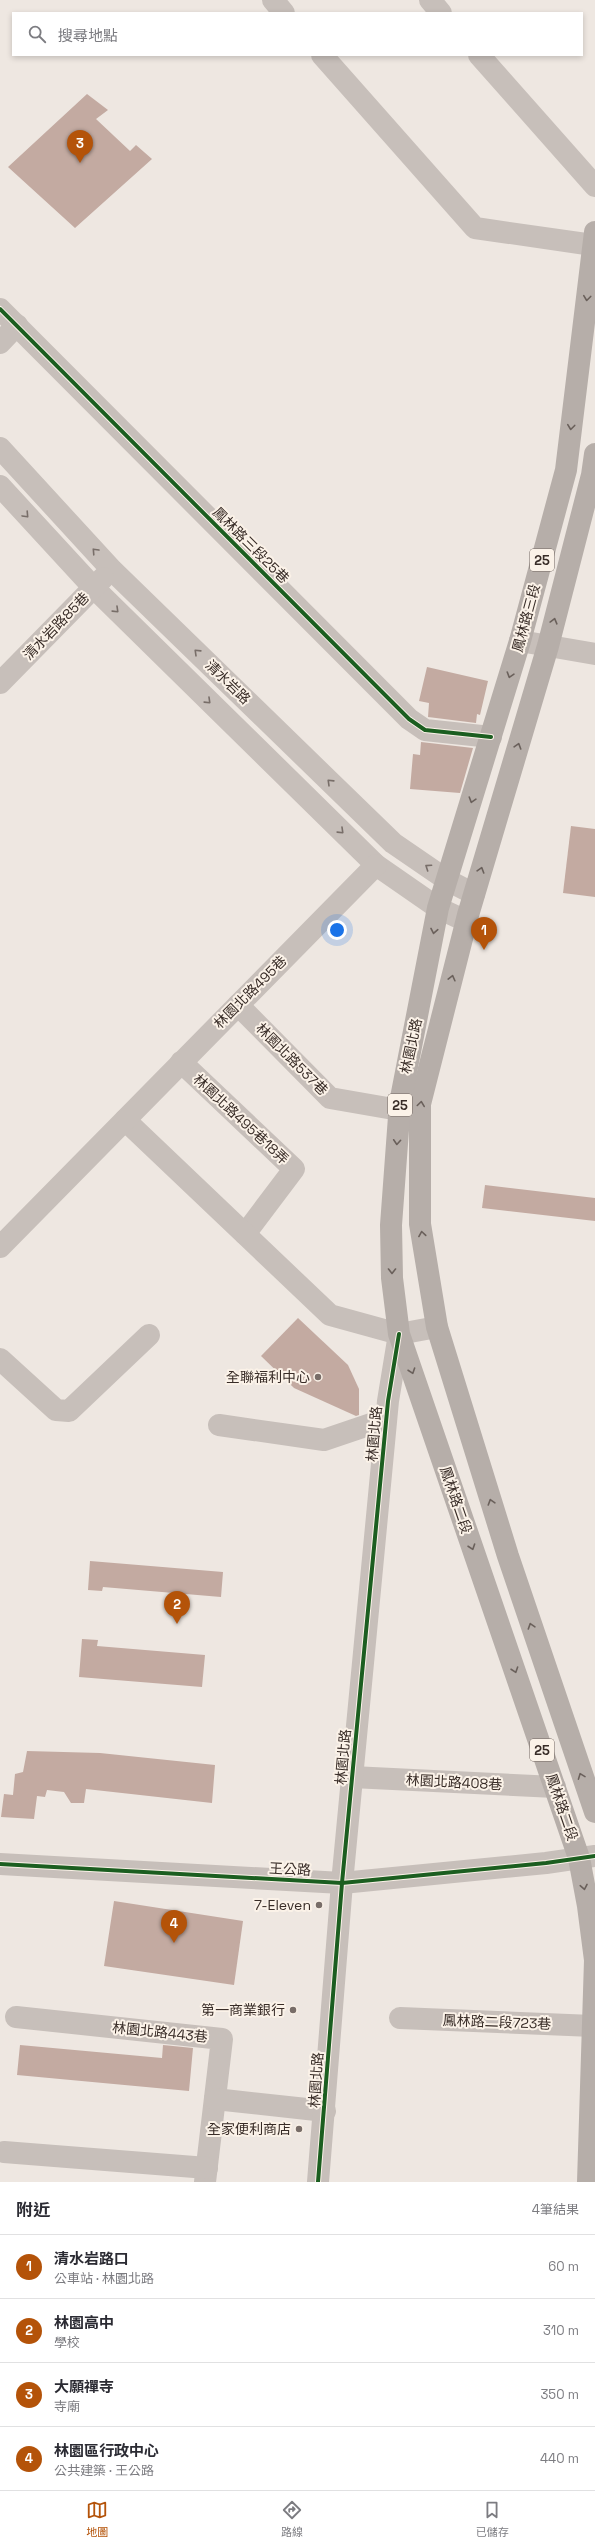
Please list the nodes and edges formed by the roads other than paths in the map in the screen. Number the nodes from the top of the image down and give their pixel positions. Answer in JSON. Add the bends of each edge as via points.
{"nodes":[{"id":1,"x":273,"y":0,"type":"edge"},
{"id":2,"x":430,"y":0,"type":"edge"},
{"id":3,"x":283,"y":12,"type":"edge"},
{"id":4,"x":440,"y":12,"type":"edge"},
{"id":5,"x":323,"y":56,"type":"edge"},
{"id":6,"x":480,"y":56,"type":"edge"},
{"id":7,"x":595,"y":186,"type":"edge"},
{"id":8,"x":594,"y":239,"type":"edge"},
{"id":9,"x":0,"y":309,"type":"edge"},
{"id":10,"x":16,"y":326,"type":"junction"},
{"id":11,"x":0,"y":343,"type":"edge"},
{"id":12,"x":0,"y":448,"type":"edge"},
{"id":13,"x":595,"y":454,"type":"edge"},
{"id":14,"x":0,"y":486,"type":"edge"},
{"id":15,"x":112,"y":570,"type":"junction"},
{"id":16,"x":93,"y":587,"type":"junction"},
{"id":17,"x":520,"y":641,"type":"junction"},
{"id":18,"x":548,"y":646,"type":"junction"},
{"id":19,"x":595,"y":654,"type":"edge"},
{"id":20,"x":0,"y":683,"type":"edge"},
{"id":21,"x":491,"y":738,"type":"junction"},
{"id":22,"x":376,"y":865,"type":"junction"},
{"id":23,"x":447,"y":880,"type":"junction"},
{"id":24,"x":474,"y":894,"type":"junction"},
{"id":25,"x":438,"y":908,"type":"junction"},
{"id":26,"x":466,"y":921,"type":"junction"},
{"id":27,"x":238,"y":1004,"type":"junction"},
{"id":28,"x":181,"y":1062,"type":"junction"},
{"id":29,"x":399,"y":1110,"type":"junction"},
{"id":30,"x":125,"y":1120,"type":"junction"},
{"id":31,"x":245,"y":1234,"type":"junction"},
{"id":32,"x":0,"y":1247,"type":"edge"},
{"id":33,"x":437,"y":1327,"type":"junction"},
{"id":34,"x":399,"y":1334,"type":"junction"},
{"id":35,"x":149,"y":1335,"type":"dead end"},
{"id":36,"x":0,"y":1359,"type":"edge"},
{"id":37,"x":386,"y":1419,"type":"junction"},
{"id":38,"x":219,"y":1425,"type":"dead end"},
{"id":39,"x":352,"y":1777,"type":"junction"},
{"id":40,"x":555,"y":1787,"type":"junction"},
{"id":41,"x":595,"y":1812,"type":"edge"},
{"id":42,"x":587,"y":1857,"type":"edge"},
{"id":43,"x":0,"y":1864,"type":"edge"},
{"id":44,"x":342,"y":1883,"type":"junction"},
{"id":45,"x":16,"y":2017,"type":"dead end"},
{"id":46,"x":400,"y":2018,"type":"dead end"},
{"id":47,"x":594,"y":2026,"type":"junction"},
{"id":48,"x":215,"y":2099,"type":"junction"},
{"id":49,"x":325,"y":2111,"type":"junction"},
{"id":50,"x":4,"y":2152,"type":"dead end"},
{"id":51,"x":206,"y":2175,"type":"edge"},
{"id":52,"x":318,"y":2182,"type":"edge"},
{"id":53,"x":588,"y":2182,"type":"edge"}],
"edges":[{"from":1,"to":3,"type":"street"},
{"from":2,"to":4,"type":"street"},
{"from":5,"to":8,"type":"street","via":[[476,228]]},
{"from":6,"to":7,"type":"street"},
{"from":8,"to":17,"type":"main road","name":"鳳林路三段","number":"25","one_way":true,"via":[[566,470]]},
{"from":9,"to":10,"type":"street","name":"鳳林路三段25巷"},
{"from":10,"to":11,"type":"street"},
{"from":10,"to":21,"type":"street","name":"鳳林路三段25巷","via":[[409,719],[425,730]]},
{"from":15,"to":12,"type":"street","name":"清水岩路","one_way":true},
{"from":18,"to":13,"type":"main road","name":"鳳林路三段","number":"25","one_way":true,"via":[[592,475]]},
{"from":14,"to":16,"type":"street","name":"清水岩路","one_way":true},
{"from":15,"to":16,"type":"street","name":"清水岩路85巷"},
{"from":23,"to":15,"type":"street","name":"清水岩路","one_way":true,"via":[[393,843]]},
{"from":16,"to":20,"type":"street","name":"清水岩路85巷"},
{"from":16,"to":22,"type":"street","name":"清水岩路","one_way":true},
{"from":17,"to":18,"type":"street"},
{"from":17,"to":21,"type":"main road","name":"鳳林路三段","number":"25","one_way":true},
{"from":18,"to":19,"type":"street"},
{"from":24,"to":18,"type":"main road","name":"鳳林路三段","number":"25","one_way":true},
{"from":21,"to":23,"type":"main road","name":"鳳林路三段","number":"25","one_way":true},
{"from":22,"to":25,"type":"street","name":"清水岩路"},
{"from":22,"to":27,"type":"street","name":"林園北路495巷"},
{"from":23,"to":24,"type":"street","name":"清水岩路"},
{"from":23,"to":25,"type":"main road","name":"林園北路","number":"25"},
{"from":24,"to":26,"type":"main road","name":"鳳林路三段","number":"25"},
{"from":25,"to":26,"type":"street","name":"清水岩路"},
{"from":25,"to":29,"type":"main road","name":"林園北路","number":"25","one_way":true},
{"from":33,"to":26,"type":"main road","name":"林園北路","number":"25","one_way":true,"via":[[420,1224],[420,1104]]},
{"from":27,"to":28,"type":"street","name":"林園北路495巷"},
{"from":27,"to":29,"type":"street","name":"林園北路537巷","via":[[330,1098]]},
{"from":28,"to":30,"type":"street","name":"林園北路495巷"},
{"from":28,"to":31,"type":"street","name":"林園北路495巷18弄","via":[[294,1169]]},
{"from":29,"to":34,"type":"main road","name":"林園北路","number":"25","one_way":true,"via":[[391,1225],[392,1278]]},
{"from":30,"to":31,"type":"street"},
{"from":30,"to":32,"type":"street","name":"林園北路495巷"},
{"from":31,"to":34,"type":"street","via":[[330,1314]]},
{"from":33,"to":34,"type":"street"},
{"from":41,"to":33,"type":"main road","name":"鳳林路二段","number":"25","one_way":true,"via":[[508,1556]]},
{"from":34,"to":37,"type":"street","name":"林園北路"},
{"from":34,"to":40,"type":"main road","name":"鳳林路二段","number":"25","one_way":true},
{"from":35,"to":36,"type":"street","via":[[68,1411],[56,1410]]},
{"from":37,"to":38,"type":"street","via":[[324,1440]]},
{"from":37,"to":39,"type":"street","name":"林園北路"},
{"from":39,"to":40,"type":"street","name":"林園北路408巷"},
{"from":39,"to":44,"type":"street","name":"林園北路"},
{"from":40,"to":42,"type":"main road","name":"鳳林路二段","number":"25"},
{"from":42,"to":44,"type":"street","name":"王公路"},
{"from":42,"to":47,"type":"main road","name":"鳳林路二段","number":"25","one_way":true,"via":[[588,1906],[595,1960]]},
{"from":43,"to":44,"type":"street","name":"王公路"},
{"from":44,"to":49,"type":"street","name":"林園北路"},
{"from":45,"to":48,"type":"street","name":"林園北路443巷","via":[[222,2039]]},
{"from":46,"to":47,"type":"street","name":"鳳林路二段723巷"},
{"from":47,"to":53,"type":"main road","name":"鳳林路二段","number":"25"},
{"from":48,"to":49,"type":"street"},
{"from":48,"to":51,"type":"street","name":"林園北路443巷"},
{"from":49,"to":52,"type":"street","name":"林園北路"},
{"from":50,"to":51,"type":"street","name":"林園北路443巷"}]}
